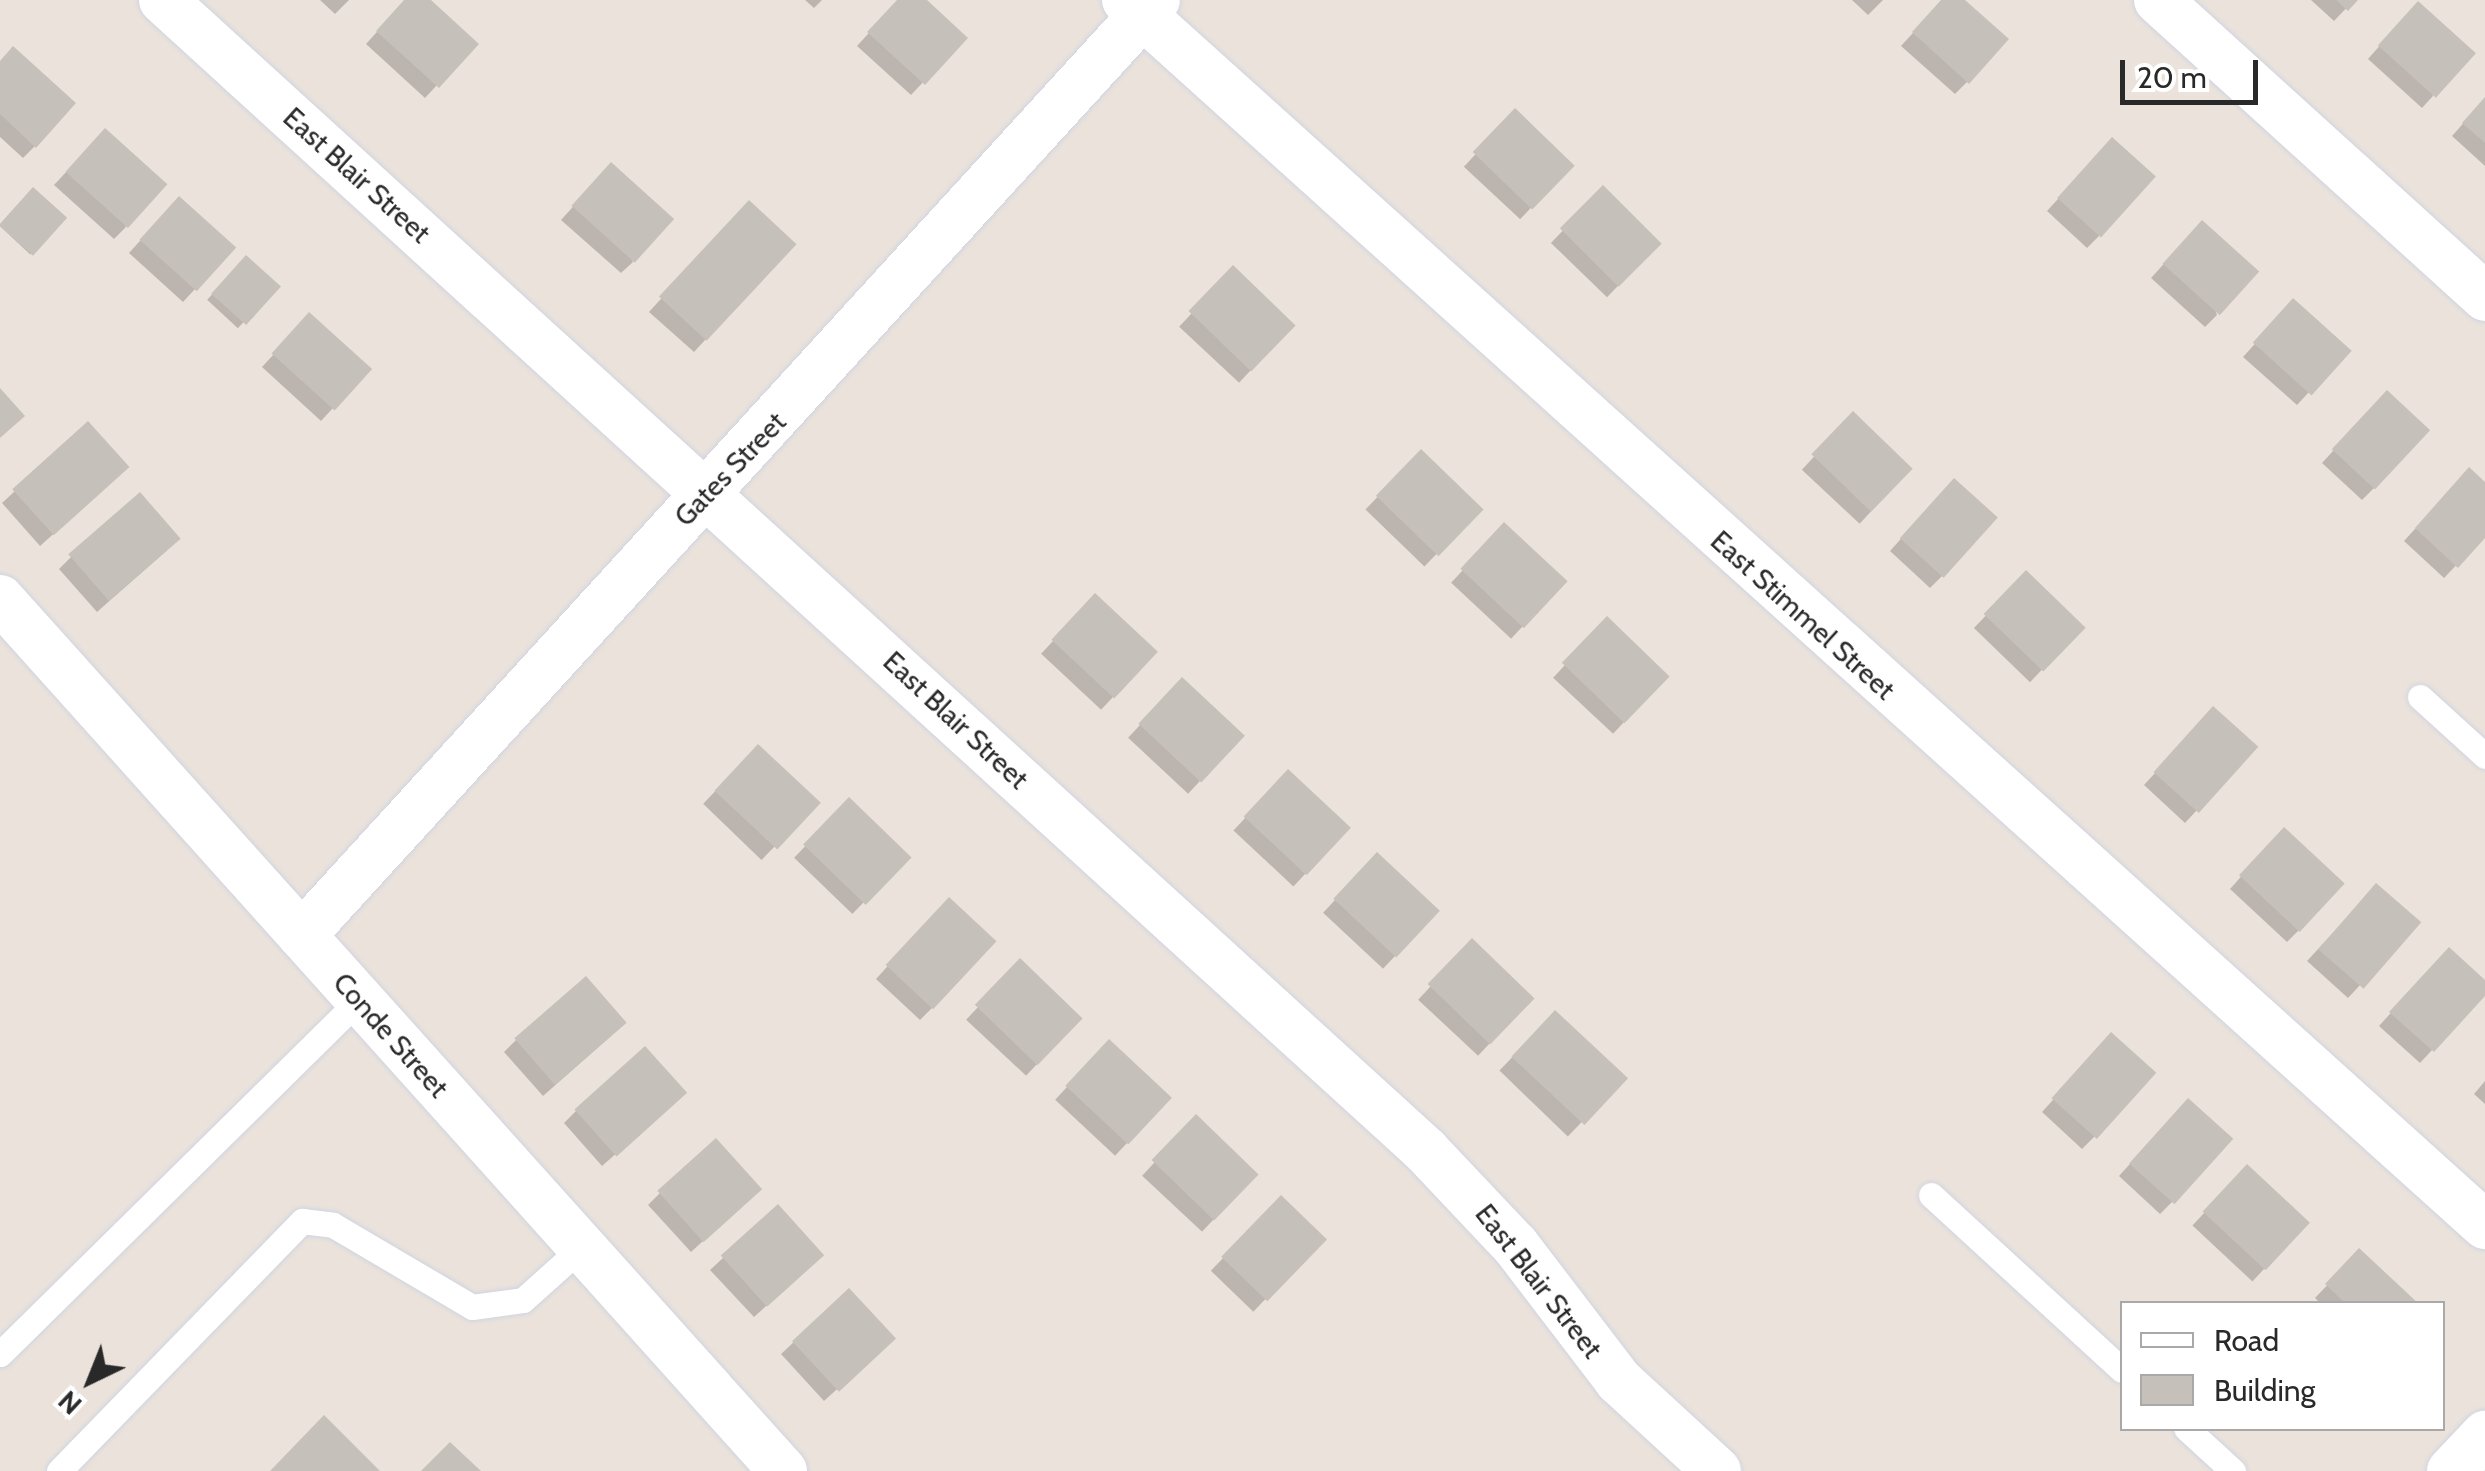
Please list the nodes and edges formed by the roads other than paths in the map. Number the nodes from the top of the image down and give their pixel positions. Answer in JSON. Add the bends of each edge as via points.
{"nodes":[{"id":1,"x":163,"y":0,"type":"edge"},
{"id":2,"x":2158,"y":0,"type":"edge"},
{"id":3,"x":1142,"y":5,"type":"edge"},
{"id":4,"x":2485,"y":297,"type":"edge"},
{"id":5,"x":708,"y":493,"type":"junction"},
{"id":6,"x":0,"y":599,"type":"edge"},
{"id":7,"x":2420,"y":697,"type":"dead end"},
{"id":8,"x":2485,"y":756,"type":"edge"},
{"id":9,"x":302,"y":936,"type":"junction"},
{"id":10,"x":360,"y":1000,"type":"junction"},
{"id":11,"x":1930,"y":1194,"type":"dead end"},
{"id":12,"x":2485,"y":1225,"type":"edge"},
{"id":13,"x":582,"y":1247,"type":"junction"},
{"id":14,"x":0,"y":1354,"type":"edge"},
{"id":15,"x":2120,"y":1368,"type":"edge"},
{"id":16,"x":2189,"y":1431,"type":"edge"},
{"id":17,"x":2485,"y":1436,"type":"edge"},
{"id":18,"x":59,"y":1471,"type":"edge"},
{"id":19,"x":783,"y":1471,"type":"edge"},
{"id":20,"x":1717,"y":1471,"type":"edge"},
{"id":21,"x":2233,"y":1471,"type":"edge"},
{"id":22,"x":2451,"y":1471,"type":"edge"}],
"edges":[{"from":1,"to":5,"type":"street","name":"East Blair Street"},
{"from":2,"to":4,"type":"street"},
{"from":3,"to":5,"type":"street","name":"Gates Street"},
{"from":3,"to":12,"type":"street","name":"East Stimmel Street"},
{"from":5,"to":9,"type":"street","name":"Gates Street"},
{"from":5,"to":20,"type":"street","name":"East Blair Street","via":[[1426,1151],[1514,1245],[1619,1381]]},
{"from":6,"to":9,"type":"street","name":"Conde Street"},
{"from":7,"to":8,"type":"lane"},
{"from":9,"to":10,"type":"street","name":"Conde Street"},
{"from":10,"to":13,"type":"street","name":"Conde Street"},
{"from":10,"to":14,"type":"lane"},
{"from":11,"to":15,"type":"lane"},
{"from":13,"to":18,"type":"lane","via":[[522,1300],[472,1307],[332,1225],[302,1221]]},
{"from":13,"to":19,"type":"street","name":"Conde Street"},
{"from":16,"to":21,"type":"lane"},
{"from":17,"to":22,"type":"street"}]}
